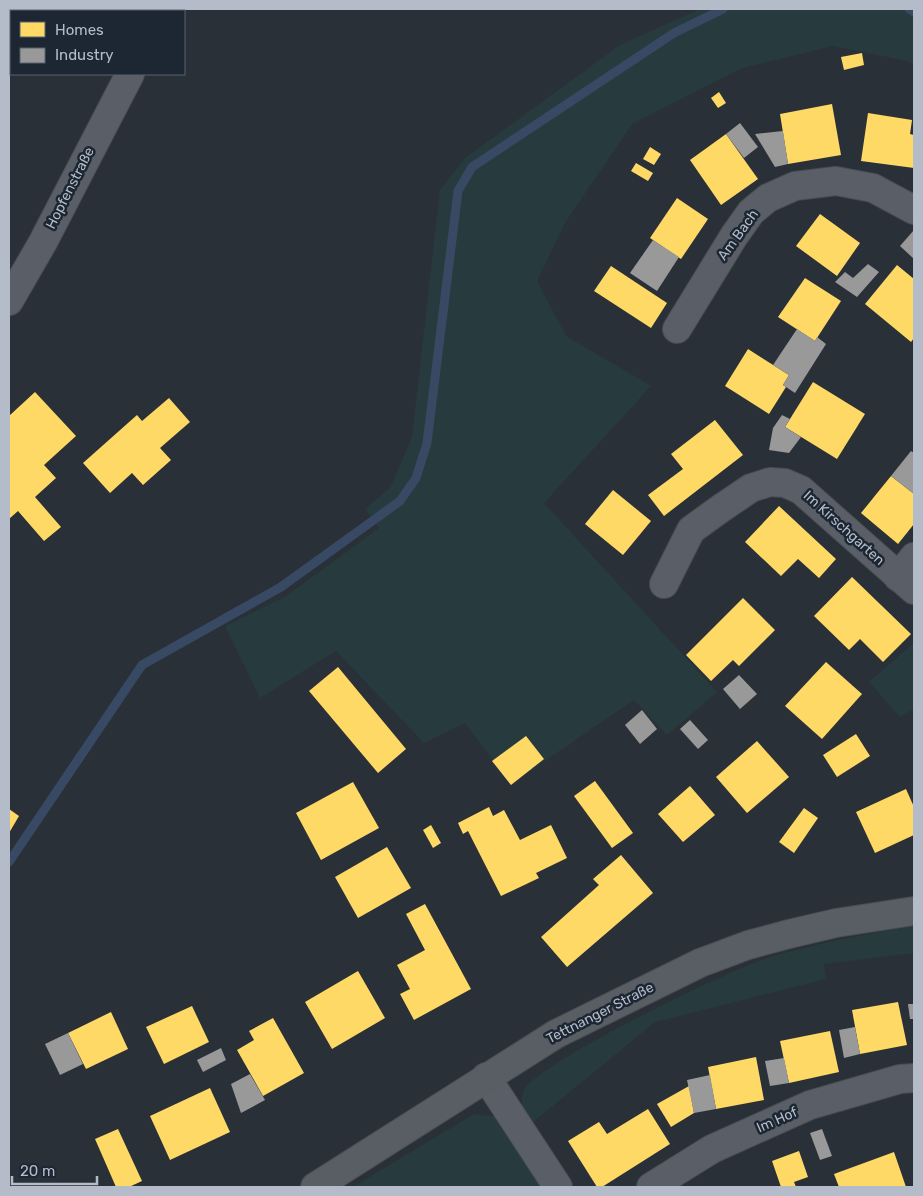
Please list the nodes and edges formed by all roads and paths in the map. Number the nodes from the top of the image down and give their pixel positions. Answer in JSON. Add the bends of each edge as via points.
{"nodes":[{"id":1,"x":129,"y":75,"type":"edge"},
{"id":2,"x":914,"y":210,"type":"edge"},
{"id":3,"x":9,"y":301,"type":"edge"},
{"id":4,"x":677,"y":329,"type":"dead end"},
{"id":5,"x":909,"y":575,"type":"edge"},
{"id":6,"x":664,"y":584,"type":"dead end"},
{"id":7,"x":914,"y":911,"type":"edge"},
{"id":8,"x":486,"y":1077,"type":"junction"},
{"id":9,"x":914,"y":1078,"type":"edge"},
{"id":10,"x":315,"y":1187,"type":"edge"},
{"id":11,"x":558,"y":1187,"type":"edge"},
{"id":12,"x":651,"y":1187,"type":"edge"}],
"edges":[{"from":1,"to":3,"type":"street","name":"Hopfenstraße"},
{"from":2,"to":4,"type":"street","name":"Am Bach","via":[[873,188],[836,182],[795,186],[768,198],[751,212],[734,236]]},
{"from":5,"to":6,"type":"street","name":"Im Kirschgarten","via":[[801,490],[785,483],[770,482],[751,488],[692,530]]},
{"from":7,"to":8,"type":"main road","name":"Tettnanger Straße","via":[[789,934],[700,963],[556,1034]]},
{"from":8,"to":10,"type":"main road","name":"Tettnanger Straße"},
{"from":8,"to":11,"type":"street"},
{"from":9,"to":12,"type":"street","name":"Im Hof","via":[[900,1079],[810,1105],[712,1149]]}]}
